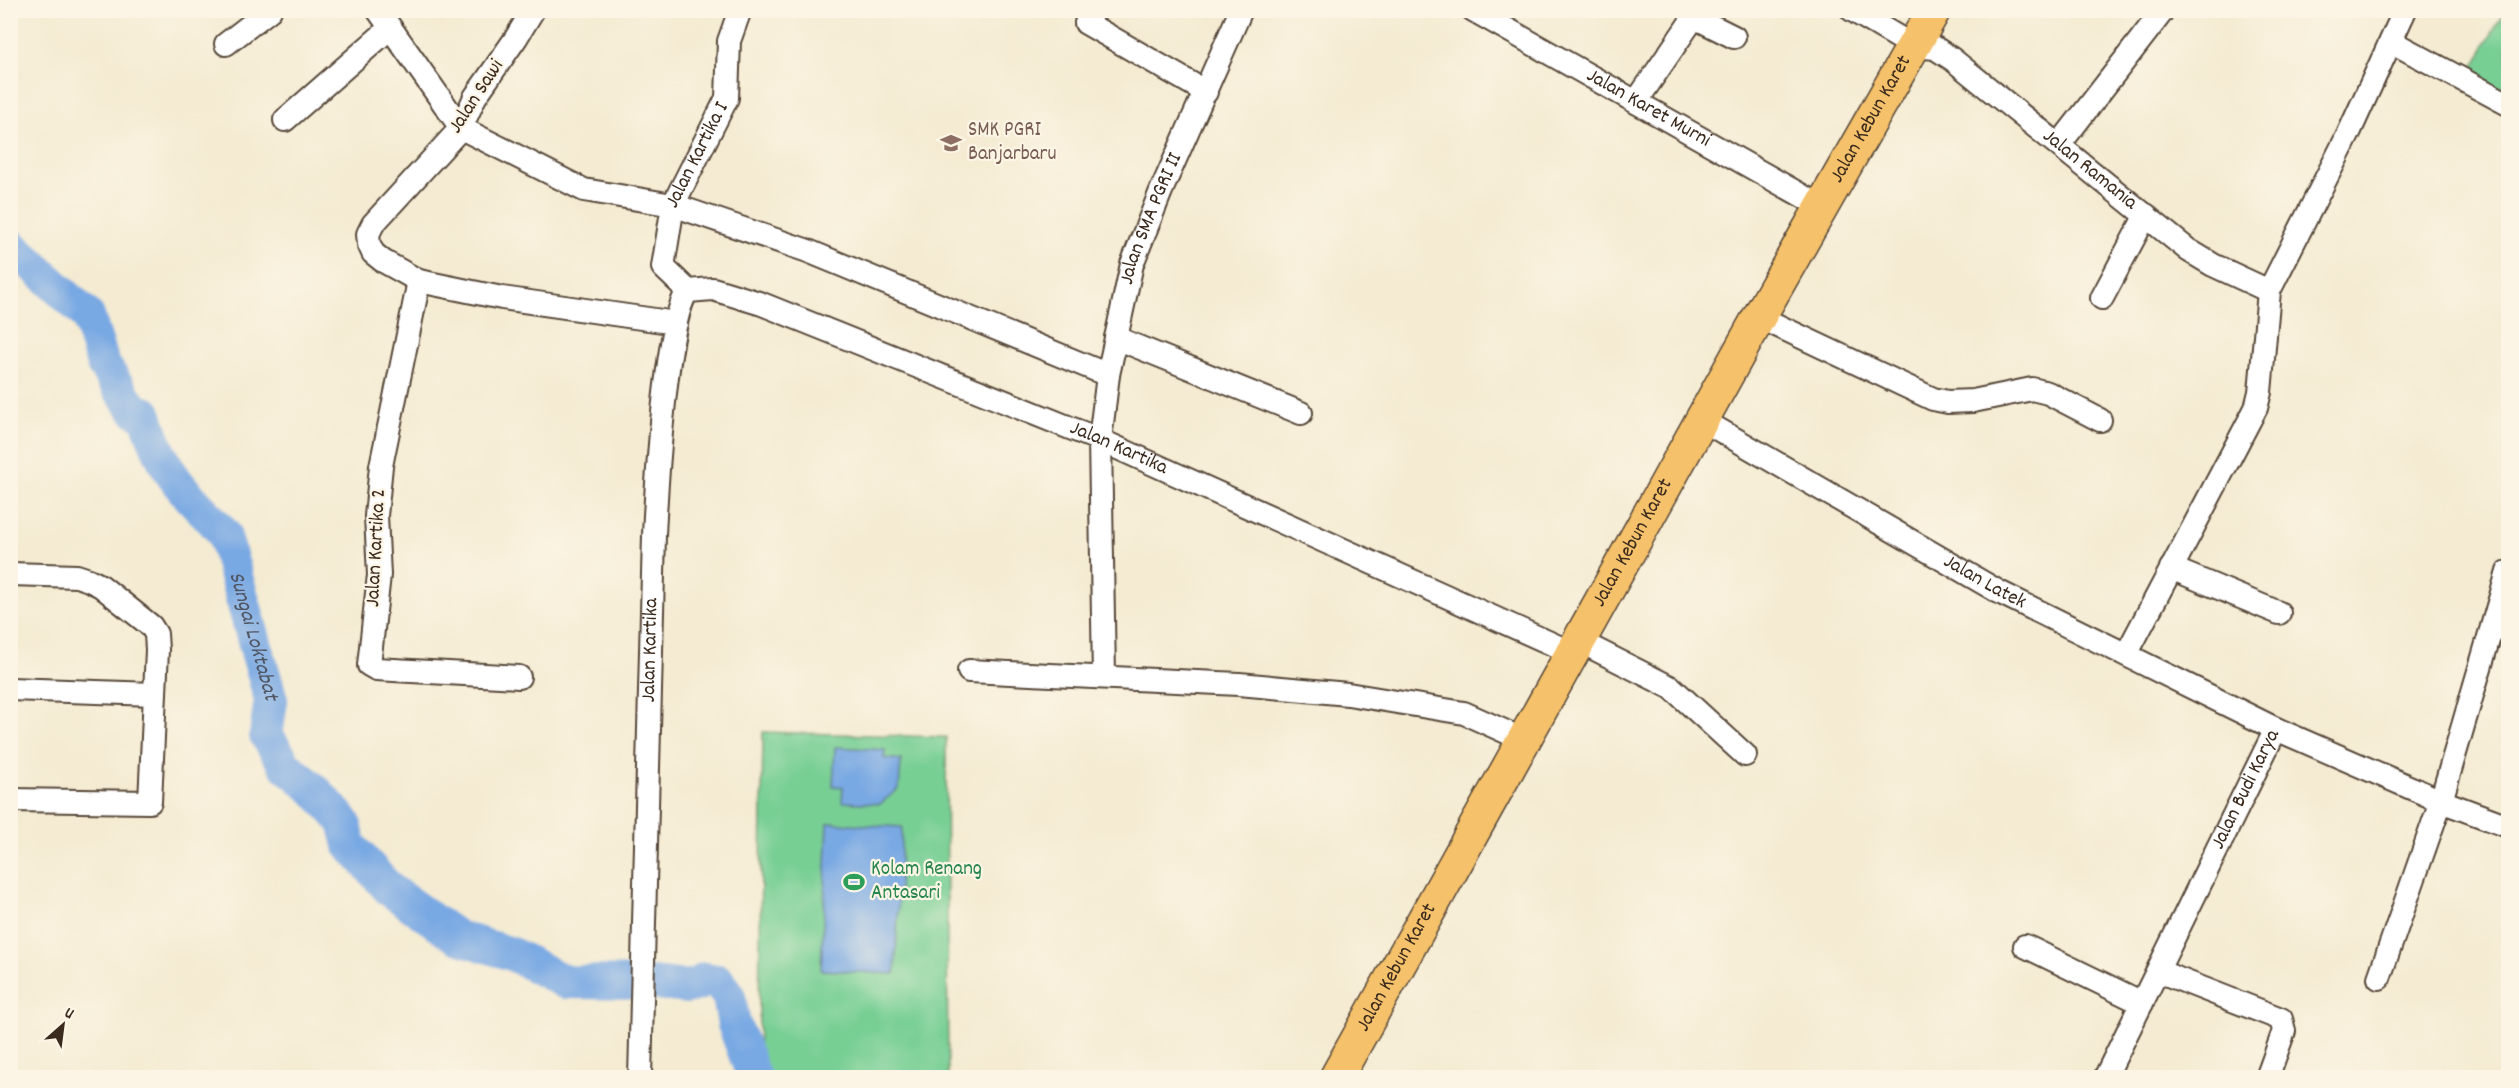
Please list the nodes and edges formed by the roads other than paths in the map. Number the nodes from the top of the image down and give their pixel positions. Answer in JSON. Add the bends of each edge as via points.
{"nodes":[{"id":1,"x":270,"y":10,"type":"edge"},
{"id":2,"x":533,"y":10,"type":"edge"},
{"id":3,"x":740,"y":10,"type":"edge"},
{"id":4,"x":1241,"y":10,"type":"edge"},
{"id":5,"x":1473,"y":10,"type":"edge"},
{"id":6,"x":1852,"y":10,"type":"edge"},
{"id":7,"x":1934,"y":10,"type":"edge"},
{"id":8,"x":2405,"y":10,"type":"edge"},
{"id":9,"x":2162,"y":11,"type":"edge"},
{"id":10,"x":384,"y":19,"type":"edge"},
{"id":11,"x":1086,"y":23,"type":"dead end"},
{"id":12,"x":1734,"y":37,"type":"dead end"},
{"id":13,"x":2392,"y":42,"type":"junction"},
{"id":14,"x":226,"y":44,"type":"dead end"},
{"id":15,"x":1912,"y":46,"type":"junction"},
{"id":16,"x":1206,"y":92,"type":"junction"},
{"id":17,"x":1635,"y":102,"type":"junction"},
{"id":18,"x":2508,"y":104,"type":"edge"},
{"id":19,"x":285,"y":120,"type":"dead end"},
{"id":20,"x":461,"y":128,"type":"junction"},
{"id":21,"x":2059,"y":145,"type":"junction"},
{"id":22,"x":673,"y":205,"type":"junction"},
{"id":23,"x":1822,"y":207,"type":"junction"},
{"id":24,"x":2146,"y":215,"type":"junction"},
{"id":25,"x":419,"y":281,"type":"junction"},
{"id":26,"x":688,"y":291,"type":"junction"},
{"id":27,"x":2269,"y":291,"type":"junction"},
{"id":28,"x":2102,"y":298,"type":"dead end"},
{"id":29,"x":1759,"y":316,"type":"junction"},
{"id":30,"x":676,"y":323,"type":"junction"},
{"id":31,"x":1116,"y":338,"type":"junction"},
{"id":32,"x":1108,"y":375,"type":"junction"},
{"id":33,"x":1301,"y":413,"type":"dead end"},
{"id":34,"x":1702,"y":420,"type":"junction"},
{"id":35,"x":2100,"y":420,"type":"dead end"},
{"id":36,"x":1100,"y":440,"type":"junction"},
{"id":37,"x":2171,"y":568,"type":"junction"},
{"id":38,"x":2508,"y":572,"type":"edge"},
{"id":39,"x":10,"y":574,"type":"edge"},
{"id":40,"x":2279,"y":613,"type":"dead end"},
{"id":41,"x":1576,"y":647,"type":"junction"},
{"id":42,"x":2127,"y":653,"type":"junction"},
{"id":43,"x":969,"y":671,"type":"dead end"},
{"id":44,"x":1104,"y":677,"type":"junction"},
{"id":45,"x":519,"y":678,"type":"dead end"},
{"id":46,"x":10,"y":689,"type":"edge"},
{"id":47,"x":154,"y":694,"type":"junction"},
{"id":48,"x":2276,"y":729,"type":"junction"},
{"id":49,"x":1524,"y":740,"type":"junction"},
{"id":50,"x":1745,"y":755,"type":"dead end"},
{"id":51,"x":10,"y":800,"type":"edge"},
{"id":52,"x":2441,"y":801,"type":"junction"},
{"id":53,"x":2508,"y":826,"type":"edge"},
{"id":54,"x":2025,"y":946,"type":"dead end"},
{"id":55,"x":2158,"y":971,"type":"junction"},
{"id":56,"x":2379,"y":978,"type":"dead end"},
{"id":57,"x":2142,"y":1003,"type":"junction"},
{"id":58,"x":640,"y":1077,"type":"edge"},
{"id":59,"x":1336,"y":1077,"type":"edge"},
{"id":60,"x":2105,"y":1077,"type":"edge"},
{"id":61,"x":2267,"y":1077,"type":"edge"}],
"edges":[{"from":1,"to":14,"type":"street"},
{"from":2,"to":20,"type":"street","name":"Jalan Sawi","via":[[475,97]]},
{"from":3,"to":22,"type":"street","name":"Jalan Kartika I","via":[[729,41],[727,98]]},
{"from":4,"to":16,"type":"street","name":"Jalan SMA PGRI II"},
{"from":5,"to":17,"type":"street","name":"Jalan Karet Murni"},
{"from":6,"to":15,"type":"street","name":"Jalan Ramania"},
{"from":7,"to":15,"type":"main road","name":"Jalan Kebun Karet"},
{"from":8,"to":13,"type":"street"},
{"from":9,"to":21,"type":"street"},
{"from":10,"to":19,"type":"street"},
{"from":10,"to":20,"type":"street"},
{"from":11,"to":16,"type":"street"},
{"from":12,"to":17,"type":"street","via":[[1700,20],[1692,20]]},
{"from":13,"to":18,"type":"street"},
{"from":13,"to":27,"type":"street"},
{"from":15,"to":21,"type":"street","name":"Jalan Ramania","via":[[1935,48],[1952,59]]},
{"from":15,"to":23,"type":"main road","name":"Jalan Kebun Karet"},
{"from":16,"to":31,"type":"street","name":"Jalan SMA PGRI II","via":[[1132,264]]},
{"from":17,"to":23,"type":"street","name":"Jalan Karet Murni"},
{"from":20,"to":22,"type":"street","via":[[584,190]]},
{"from":20,"to":25,"type":"street","name":"Jalan Sawi","via":[[368,234],[374,253]]},
{"from":21,"to":24,"type":"street","name":"Jalan Ramania"},
{"from":22,"to":26,"type":"street","name":"Jalan Kartika I","via":[[663,267]]},
{"from":22,"to":32,"type":"street","via":[[808,251]]},
{"from":23,"to":29,"type":"main road","name":"Jalan Kebun Karet"},
{"from":24,"to":27,"type":"street","name":"Jalan Ramania","via":[[2200,258]]},
{"from":24,"to":28,"type":"street"},
{"from":25,"to":30,"type":"street","via":[[502,298]]},
{"from":25,"to":45,"type":"street","name":"Jalan Kartika 2","via":[[381,466],[376,516],[379,575],[369,665],[376,669]]},
{"from":26,"to":30,"type":"street","name":"Jalan Kartika","via":[[682,298]]},
{"from":26,"to":36,"type":"street","name":"Jalan Kartika","via":[[713,289],[762,304]]},
{"from":27,"to":37,"type":"street","via":[[2256,408]]},
{"from":29,"to":34,"type":"main road","name":"Jalan Kebun Karet"},
{"from":29,"to":35,"type":"street","via":[[1932,399],[1973,401],[2032,389]]},
{"from":30,"to":58,"type":"street","name":"Jalan Kartika","via":[[654,535]]},
{"from":31,"to":32,"type":"street","name":"Jalan SMA PGRI II"},
{"from":31,"to":33,"type":"street"},
{"from":32,"to":36,"type":"street","name":"Jalan SMA PGRI II"},
{"from":34,"to":41,"type":"main road","name":"Jalan Kebun Karet"},
{"from":34,"to":42,"type":"street","name":"Jalan Latek","via":[[2000,592]]},
{"from":36,"to":41,"type":"street","name":"Jalan Kartika"},
{"from":36,"to":44,"type":"street","name":"Jalan SMA PGRI II"},
{"from":37,"to":40,"type":"street"},
{"from":37,"to":42,"type":"street"},
{"from":38,"to":52,"type":"street"},
{"from":39,"to":47,"type":"street","via":[[77,576],[89,580],[151,626],[157,650]]},
{"from":41,"to":49,"type":"main road","name":"Jalan Kebun Karet"},
{"from":41,"to":50,"type":"street","name":"Jalan Kartika","via":[[1672,687]]},
{"from":42,"to":48,"type":"street","name":"Jalan Latek"},
{"from":43,"to":44,"type":"street"},
{"from":44,"to":49,"type":"street","via":[[1348,694],[1464,713]]},
{"from":46,"to":47,"type":"street"},
{"from":47,"to":51,"type":"street","via":[[150,802]]},
{"from":48,"to":52,"type":"street","name":"Jalan Budi Karya"},
{"from":48,"to":55,"type":"street","name":"Jalan Budi Karya"},
{"from":49,"to":59,"type":"main road","name":"Jalan Kebun Karet"},
{"from":52,"to":53,"type":"street","name":"Jalan Budi Karya"},
{"from":52,"to":56,"type":"street"},
{"from":54,"to":57,"type":"street"},
{"from":55,"to":57,"type":"street","name":"Jalan Budi Karya"},
{"from":55,"to":61,"type":"street","via":[[2281,1019],[2284,1031]]},
{"from":57,"to":60,"type":"street","name":"Jalan Budi Karya"}]}
